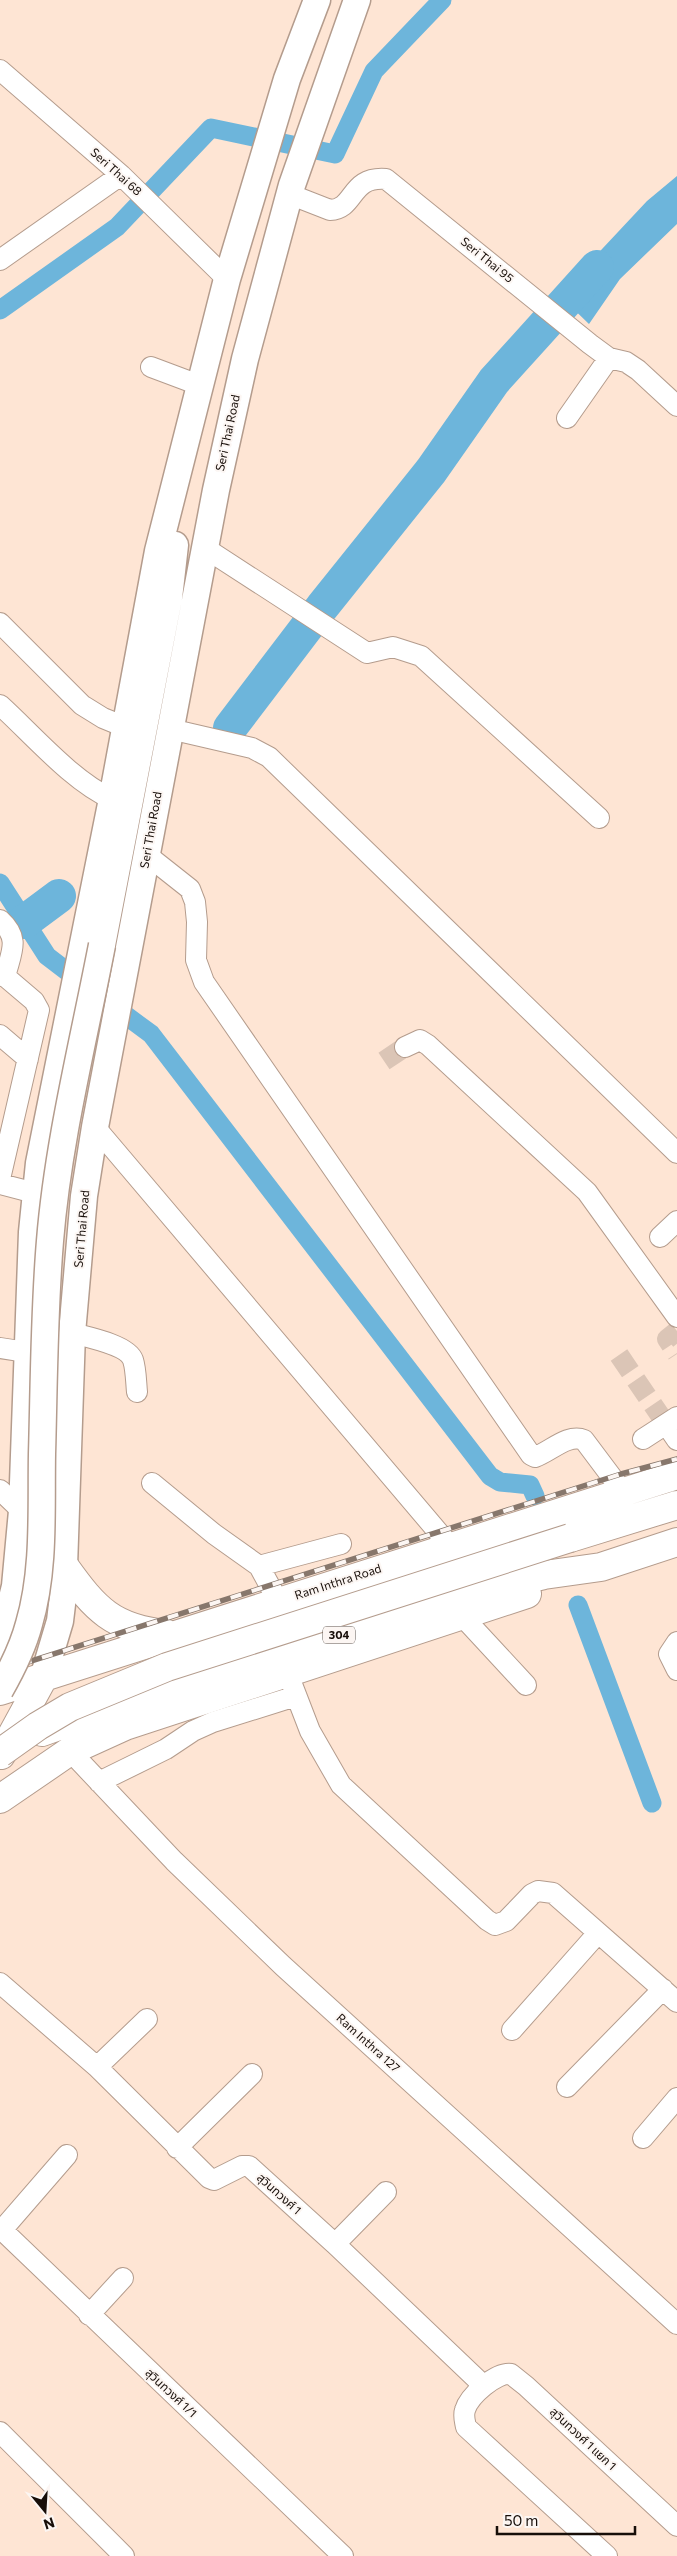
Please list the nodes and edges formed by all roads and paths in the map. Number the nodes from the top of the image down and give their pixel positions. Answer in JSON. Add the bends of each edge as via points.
{"nodes":[{"id":1,"x":317,"y":0,"type":"edge"},
{"id":2,"x":357,"y":0,"type":"edge"},
{"id":3,"x":0,"y":70,"type":"edge"},
{"id":4,"x":123,"y":177,"type":"junction"},
{"id":5,"x":291,"y":190,"type":"junction"},
{"id":6,"x":0,"y":260,"type":"edge"},
{"id":7,"x":227,"y":279,"type":"junction"},
{"id":8,"x":609,"y":358,"type":"junction"},
{"id":9,"x":151,"y":367,"type":"dead end"},
{"id":10,"x":199,"y":385,"type":"junction"},
{"id":11,"x":677,"y":406,"type":"edge"},
{"id":12,"x":567,"y":418,"type":"dead end"},
{"id":13,"x":177,"y":479,"type":"junction"},
{"id":14,"x":204,"y":548,"type":"junction"},
{"id":15,"x":0,"y":623,"type":"edge"},
{"id":16,"x":0,"y":705,"type":"edge"},
{"id":17,"x":125,"y":727,"type":"junction"},
{"id":18,"x":170,"y":729,"type":"junction"},
{"id":19,"x":112,"y":799,"type":"junction"},
{"id":20,"x":599,"y":818,"type":"dead end"},
{"id":21,"x":147,"y":855,"type":"junction"},
{"id":22,"x":0,"y":920,"type":"edge"},
{"id":23,"x":3,"y":974,"type":"edge"},
{"id":24,"x":34,"y":1034,"type":"junction"},
{"id":25,"x":0,"y":1036,"type":"edge"},
{"id":26,"x":64,"y":1043,"type":"junction"},
{"id":27,"x":405,"y":1047,"type":"tunnel mouth"},
{"id":28,"x":28,"y":1059,"type":"junction"},
{"id":29,"x":95,"y":1127,"type":"junction"},
{"id":30,"x":677,"y":1153,"type":"edge"},
{"id":31,"x":1,"y":1167,"type":"edge"},
{"id":32,"x":0,"y":1184,"type":"edge"},
{"id":33,"x":35,"y":1192,"type":"junction"},
{"id":34,"x":677,"y":1221,"type":"edge"},
{"id":35,"x":660,"y":1237,"type":"dead end"},
{"id":36,"x":30,"y":1288,"type":"junction"},
{"id":37,"x":76,"y":1294,"type":"junction"},
{"id":38,"x":677,"y":1317,"type":"edge"},
{"id":39,"x":72,"y":1333,"type":"junction"},
{"id":40,"x":0,"y":1348,"type":"edge"},
{"id":41,"x":26,"y":1352,"type":"junction"},
{"id":42,"x":137,"y":1392,"type":"dead end"},
{"id":43,"x":674,"y":1427,"type":"edge"},
{"id":44,"x":643,"y":1439,"type":"dead end"},
{"id":45,"x":677,"y":1475,"type":"edge"},
{"id":46,"x":152,"y":1483,"type":"dead end"},
{"id":47,"x":0,"y":1490,"type":"edge"},
{"id":48,"x":623,"y":1492,"type":"junction"},
{"id":49,"x":677,"y":1505,"type":"edge"},
{"id":50,"x":22,"y":1511,"type":"junction"},
{"id":51,"x":341,"y":1544,"type":"dead end"},
{"id":52,"x":450,"y":1546,"type":"junction"},
{"id":53,"x":676,"y":1546,"type":"edge"},
{"id":54,"x":19,"y":1549,"type":"junction"},
{"id":55,"x":259,"y":1566,"type":"junction"},
{"id":56,"x":601,"y":1566,"type":"junction"},
{"id":57,"x":65,"y":1567,"type":"junction"},
{"id":58,"x":322,"y":1587,"type":"junction"},
{"id":59,"x":0,"y":1588,"type":"edge"},
{"id":60,"x":278,"y":1601,"type":"junction"},
{"id":61,"x":463,"y":1617,"type":"junction"},
{"id":62,"x":340,"y":1634,"type":"junction"},
{"id":63,"x":171,"y":1635,"type":"junction"},
{"id":64,"x":677,"y":1642,"type":"edge"},
{"id":65,"x":0,"y":1647,"type":"edge"},
{"id":66,"x":677,"y":1670,"type":"edge"},
{"id":67,"x":43,"y":1678,"type":"junction"},
{"id":68,"x":292,"y":1685,"type":"junction"},
{"id":69,"x":526,"y":1685,"type":"dead end"},
{"id":70,"x":0,"y":1691,"type":"edge"},
{"id":71,"x":1,"y":1751,"type":"edge"},
{"id":72,"x":70,"y":1751,"type":"junction"},
{"id":73,"x":100,"y":1782,"type":"junction"},
{"id":74,"x":0,"y":1799,"type":"edge"},
{"id":75,"x":598,"y":1933,"type":"junction"},
{"id":76,"x":0,"y":1983,"type":"edge"},
{"id":77,"x":670,"y":1996,"type":"edge"},
{"id":78,"x":148,"y":2020,"type":"dead end"},
{"id":79,"x":512,"y":2030,"type":"dead end"},
{"id":80,"x":96,"y":2067,"type":"junction"},
{"id":81,"x":252,"y":2074,"type":"dead end"},
{"id":82,"x":567,"y":2087,"type":"dead end"},
{"id":83,"x":677,"y":2098,"type":"edge"},
{"id":84,"x":643,"y":2138,"type":"dead end"},
{"id":85,"x":177,"y":2148,"type":"junction"},
{"id":86,"x":66,"y":2155,"type":"dead end"},
{"id":87,"x":386,"y":2192,"type":"dead end"},
{"id":88,"x":1,"y":2229,"type":"edge"},
{"id":89,"x":335,"y":2244,"type":"junction"},
{"id":90,"x":123,"y":2278,"type":"dead end"},
{"id":91,"x":89,"y":2315,"type":"junction"},
{"id":92,"x":677,"y":2324,"type":"edge"},
{"id":93,"x":484,"y":2386,"type":"junction"},
{"id":94,"x":0,"y":2432,"type":"edge"},
{"id":95,"x":677,"y":2526,"type":"edge"},
{"id":96,"x":124,"y":2556,"type":"edge"},
{"id":97,"x":343,"y":2556,"type":"edge"},
{"id":98,"x":607,"y":2556,"type":"edge"}],
"edges":[{"from":1,"to":7,"type":"main road","via":[[287,79]]},
{"from":2,"to":5,"type":"main road","name":"Seri Thai Road"},
{"from":3,"to":4,"type":"street","name":"Seri Thai 68"},
{"from":4,"to":6,"type":"street"},
{"from":4,"to":7,"type":"street","name":"Seri Thai 68"},
{"from":5,"to":8,"type":"street","name":"Seri Thai 95","via":[[336,210],[360,184],[372,178],[386,180]]},
{"from":5,"to":14,"type":"main road","name":"Seri Thai Road","via":[[245,359]]},
{"from":7,"to":10,"type":"main road"},
{"from":8,"to":11,"type":"street","name":"Seri Thai 95","via":[[626,362],[638,370]]},
{"from":8,"to":12,"type":"street"},
{"from":9,"to":10,"type":"street"},
{"from":10,"to":13,"type":"main road"},
{"from":13,"to":17,"type":"main road","via":[[158,552]]},
{"from":13,"to":70,"type":"main road","bridge":true,"via":[[176,538],[169,598],[66,1134],[50,1239],[36,1586],[30,1623]]},
{"from":14,"to":18,"type":"main road","name":"Seri Thai Road"},
{"from":14,"to":20,"type":"street","via":[[367,653],[393,647],[421,656]]},
{"from":15,"to":17,"type":"street","via":[[82,705]]},
{"from":16,"to":19,"type":"street","via":[[70,770],[98,793]]},
{"from":17,"to":19,"type":"main road"},
{"from":18,"to":21,"type":"main road","name":"Seri Thai Road"},
{"from":18,"to":30,"type":"street","via":[[252,748],[269,757]]},
{"from":19,"to":26,"type":"main road"},
{"from":21,"to":29,"type":"main road","name":"Seri Thai Road"},
{"from":21,"to":48,"type":"street","via":[[190,889],[197,922],[196,960],[204,982],[531,1455],[541,1455],[572,1438],[584,1440]]},
{"from":22,"to":23,"type":"street","via":[[9,928],[14,940]]},
{"from":23,"to":24,"type":"street","via":[[37,1005]]},
{"from":24,"to":26,"type":"street"},
{"from":24,"to":28,"type":"street"},
{"from":25,"to":28,"type":"street"},
{"from":26,"to":33,"type":"main road"},
{"from":27,"to":38,"type":"street","via":[[420,1040],[428,1045],[587,1192]]},
{"from":28,"to":31,"type":"street"},
{"from":29,"to":37,"type":"main road","name":"Seri Thai Road","via":[[84,1196]]},
{"from":29,"to":52,"type":"street"},
{"from":32,"to":33,"type":"street"},
{"from":33,"to":36,"type":"main road"},
{"from":34,"to":35,"type":"street"},
{"from":36,"to":37,"type":"main road","via":[[38,1298],[50,1303]]},
{"from":36,"to":41,"type":"main road"},
{"from":37,"to":39,"type":"main road","name":"Seri Thai Road"},
{"from":39,"to":42,"type":"street","via":[[128,1352],[133,1358]]},
{"from":39,"to":57,"type":"main road","name":"Seri Thai Road"},
{"from":40,"to":41,"type":"street"},
{"from":41,"to":50,"type":"main road"},
{"from":43,"to":44,"type":"street"},
{"from":45,"to":48,"type":"highway","name":"Ram Inthra Road"},
{"from":46,"to":55,"type":"street"},
{"from":47,"to":50,"type":"street"},
{"from":48,"to":52,"type":"highway","name":"Ram Inthra Road"},
{"from":49,"to":71,"type":"highway","bridge":true,"via":[[151,1673],[70,1707]]},
{"from":50,"to":54,"type":"main road"},
{"from":51,"to":55,"type":"street"},
{"from":52,"to":58,"type":"highway","name":"Ram Inthra Road"},
{"from":53,"to":56,"type":"highway","number":"304"},
{"from":54,"to":59,"type":"main road"},
{"from":54,"to":65,"type":"main road","via":[[10,1614]]},
{"from":55,"to":60,"type":"street"},
{"from":56,"to":61,"type":"highway"},
{"from":56,"to":62,"type":"highway","number":"304","via":[[486,1588]]},
{"from":57,"to":63,"type":"highway","via":[[86,1596],[112,1619],[142,1632]]},
{"from":57,"to":67,"type":"main road","name":"Seri Thai Road","via":[[60,1621]]},
{"from":58,"to":60,"type":"highway","name":"Ram Inthra Road"},
{"from":58,"to":62,"type":"highway"},
{"from":60,"to":63,"type":"highway","name":"Ram Inthra Road"},
{"from":61,"to":68,"type":"highway"},
{"from":61,"to":69,"type":"street"},
{"from":62,"to":71,"type":"highway","number":"304","via":[[94,1712]]},
{"from":63,"to":67,"type":"highway","name":"Ram Inthra Road"},
{"from":64,"to":66,"type":"street","via":[[669,1654]]},
{"from":67,"to":70,"type":"highway","name":"Ram Inthra Road"},
{"from":67,"to":71,"type":"highway"},
{"from":68,"to":72,"type":"highway","via":[[125,1726]]},
{"from":68,"to":73,"type":"street","via":[[193,1731],[166,1749]]},
{"from":68,"to":75,"type":"street","via":[[310,1732],[341,1785],[490,1922],[502,1924],[532,1894],[543,1891],[553,1893]]},
{"from":72,"to":73,"type":"street","name":"Ram Inthra 127"},
{"from":72,"to":74,"type":"highway"},
{"from":73,"to":92,"type":"street","name":"Ram Inthra 127","via":[[174,1861],[283,1966]]},
{"from":75,"to":77,"type":"street"},
{"from":75,"to":79,"type":"street"},
{"from":76,"to":80,"type":"street","name":"สุวินทวงศ์ 1"},
{"from":77,"to":82,"type":"street"},
{"from":78,"to":80,"type":"street"},
{"from":80,"to":85,"type":"street","name":"สุวินทวงศ์ 1"},
{"from":81,"to":85,"type":"street"},
{"from":83,"to":84,"type":"street"},
{"from":85,"to":89,"type":"street","name":"สุวินทวงศ์ 1","via":[[214,2180],[242,2166],[249,2166]]},
{"from":86,"to":88,"type":"street"},
{"from":87,"to":89,"type":"street"},
{"from":88,"to":91,"type":"street","name":"สุวินทวงศ์ 1/1"},
{"from":89,"to":93,"type":"street","name":"สุวินทวงศ์ 1"},
{"from":90,"to":91,"type":"street"},
{"from":91,"to":97,"type":"street","name":"สุวินทวงศ์ 1/1"},
{"from":93,"to":95,"type":"street","name":"สุวินทวงศ์ 1 แยก 1","via":[[498,2375],[511,2374]]},
{"from":93,"to":98,"type":"street","via":[[465,2411],[466,2426]]},
{"from":94,"to":96,"type":"street"}]}
